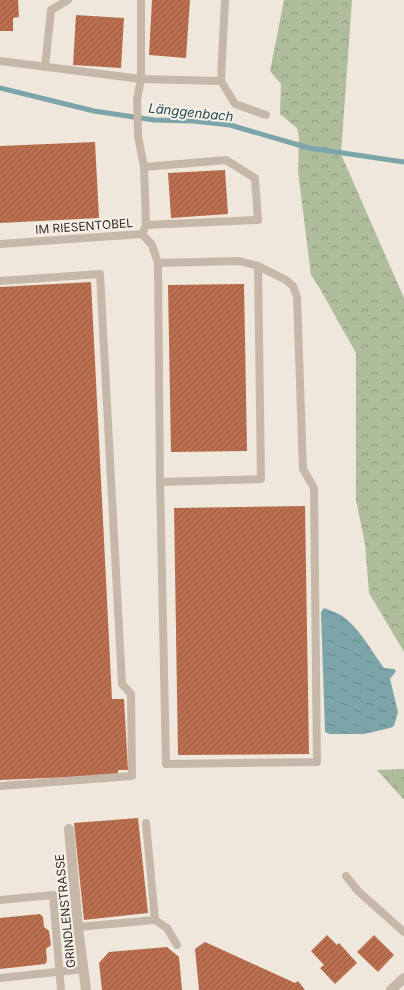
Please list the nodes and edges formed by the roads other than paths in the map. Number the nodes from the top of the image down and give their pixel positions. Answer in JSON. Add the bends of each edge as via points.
{"nodes":[{"id":1,"x":68,"y":0,"type":"edge"},
{"id":2,"x":141,"y":0,"type":"edge"},
{"id":3,"x":225,"y":0,"type":"edge"},
{"id":4,"x":0,"y":61,"type":"edge"},
{"id":5,"x":45,"y":67,"type":"junction"},
{"id":6,"x":141,"y":79,"type":"junction"},
{"id":7,"x":221,"y":81,"type":"junction"},
{"id":8,"x":266,"y":115,"type":"dead end"},
{"id":9,"x":144,"y":167,"type":"junction"},
{"id":10,"x":146,"y":226,"type":"junction"},
{"id":11,"x":142,"y":234,"type":"junction"},
{"id":12,"x":0,"y":244,"type":"edge"},
{"id":13,"x":158,"y":263,"type":"junction"},
{"id":14,"x":258,"y":266,"type":"junction"},
{"id":15,"x":0,"y":281,"type":"edge"},
{"id":16,"x":160,"y":482,"type":"junction"},
{"id":17,"x":0,"y":786,"type":"edge"},
{"id":18,"x":146,"y":823,"type":"dead end"},
{"id":19,"x":69,"y":828,"type":"dead end"},
{"id":20,"x":346,"y":876,"type":"dead end"},
{"id":21,"x":0,"y":900,"type":"edge"},
{"id":22,"x":155,"y":920,"type":"junction"},
{"id":23,"x":78,"y":927,"type":"junction"},
{"id":24,"x":404,"y":932,"type":"edge"},
{"id":25,"x":177,"y":945,"type":"dead end"},
{"id":26,"x":84,"y":969,"type":"junction"},
{"id":27,"x":60,"y":972,"type":"junction"},
{"id":28,"x":0,"y":978,"type":"edge"},
{"id":29,"x":404,"y":978,"type":"edge"},
{"id":30,"x":62,"y":990,"type":"edge"},
{"id":31,"x":86,"y":990,"type":"edge"},
{"id":32,"x":391,"y":990,"type":"edge"}],
"edges":[{"from":1,"to":5,"type":"lane","via":[[51,10]]},
{"from":2,"to":6,"type":"lane","name":"IM RIESENTOBEL"},
{"from":3,"to":7,"type":"lane"},
{"from":4,"to":5,"type":"lane"},
{"from":5,"to":6,"type":"lane"},
{"from":6,"to":7,"type":"lane"},
{"from":6,"to":9,"type":"lane","name":"IM RIESENTOBEL","via":[[137,99],[138,136]]},
{"from":7,"to":8,"type":"lane","via":[[235,104]]},
{"from":9,"to":10,"type":"lane","name":"IM RIESENTOBEL"},
{"from":9,"to":10,"type":"lane","via":[[226,160],[255,178],[258,220]]},
{"from":10,"to":11,"type":"lane","name":"IM RIESENTOBEL"},
{"from":11,"to":12,"type":"lane","name":"IM RIESENTOBEL"},
{"from":11,"to":13,"type":"lane","via":[[152,245]]},
{"from":13,"to":14,"type":"lane","via":[[239,261]]},
{"from":13,"to":16,"type":"lane"},
{"from":14,"to":16,"type":"lane","via":[[261,479]]},
{"from":14,"to":16,"type":"lane","via":[[286,280],[293,286],[297,297],[303,469],[314,488],[317,762],[166,764]]},
{"from":15,"to":17,"type":"lane","via":[[100,274],[122,684],[131,694],[132,776]]},
{"from":18,"to":22,"type":"lane"},
{"from":19,"to":23,"type":"street","name":"GRINDLENSTRASSE"},
{"from":20,"to":24,"type":"lane","via":[[358,892]]},
{"from":21,"to":27,"type":"lane","via":[[53,895]]},
{"from":22,"to":23,"type":"lane"},
{"from":22,"to":25,"type":"lane","via":[[168,928]]},
{"from":23,"to":26,"type":"street","name":"GRINDLENSTRASSE"},
{"from":26,"to":27,"type":"lane"},
{"from":26,"to":31,"type":"street","name":"GRINDLENSTRASSE"},
{"from":27,"to":28,"type":"lane"},
{"from":27,"to":30,"type":"lane"},
{"from":29,"to":32,"type":"street"}]}
